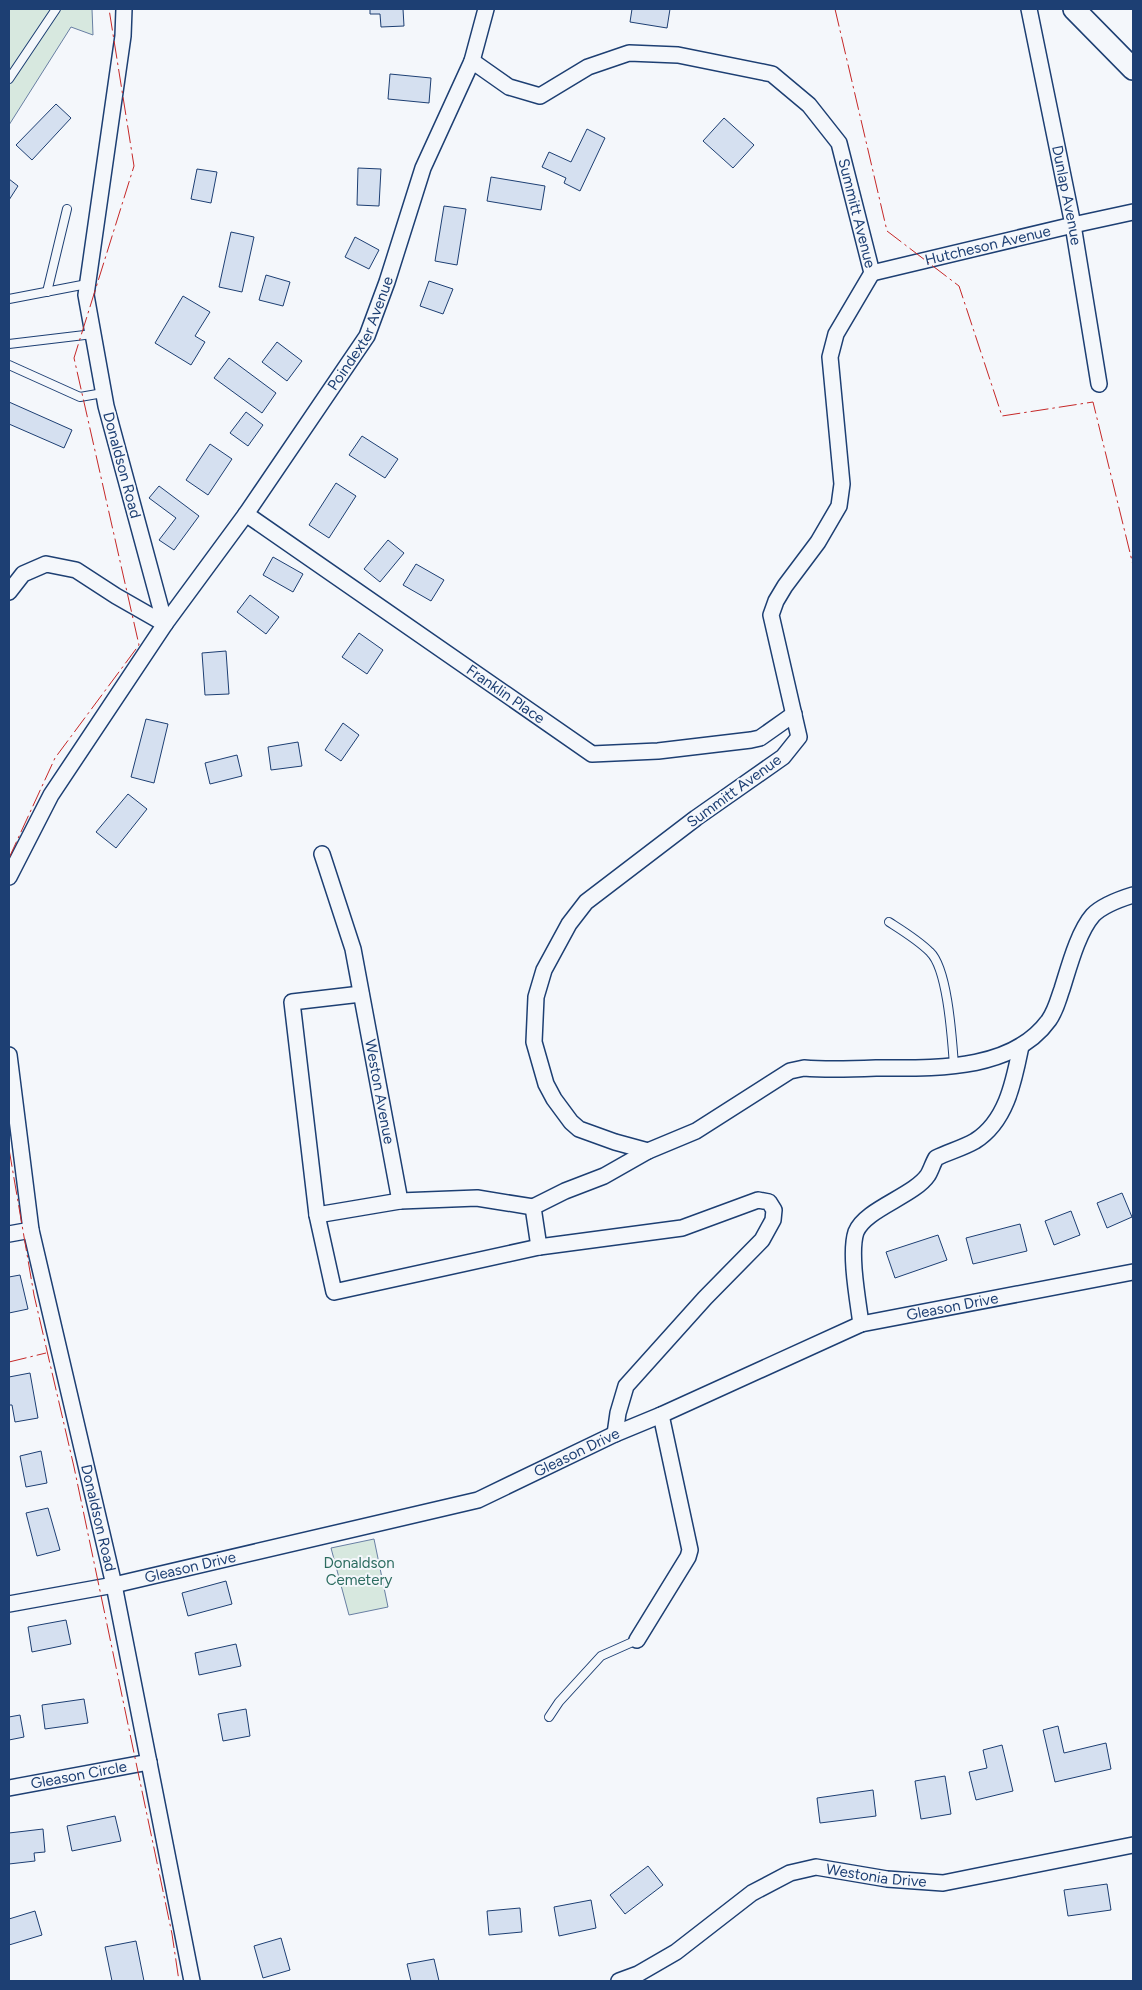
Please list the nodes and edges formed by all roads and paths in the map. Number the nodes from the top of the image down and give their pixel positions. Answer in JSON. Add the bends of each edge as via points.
{"nodes":[{"id":1,"x":56,"y":9,"type":"edge"},
{"id":2,"x":124,"y":9,"type":"edge"},
{"id":3,"x":486,"y":9,"type":"edge"},
{"id":4,"x":1029,"y":9,"type":"edge"},
{"id":5,"x":1074,"y":9,"type":"edge"},
{"id":6,"x":472,"y":61,"type":"junction"},
{"id":7,"x":1132,"y":66,"type":"edge"},
{"id":8,"x":9,"y":79,"type":"edge"},
{"id":9,"x":67,"y":209,"type":"dead end"},
{"id":10,"x":1133,"y":212,"type":"edge"},
{"id":11,"x":1073,"y":225,"type":"junction"},
{"id":12,"x":872,"y":273,"type":"junction"},
{"id":13,"x":87,"y":284,"type":"junction"},
{"id":14,"x":47,"y":292,"type":"junction"},
{"id":15,"x":9,"y":299,"type":"edge"},
{"id":16,"x":92,"y":334,"type":"junction"},
{"id":17,"x":9,"y":344,"type":"edge"},
{"id":18,"x":9,"y":365,"type":"edge"},
{"id":19,"x":1099,"y":384,"type":"dead end"},
{"id":20,"x":103,"y":393,"type":"junction"},
{"id":21,"x":246,"y":514,"type":"junction"},
{"id":22,"x":9,"y":592,"type":"edge"},
{"id":23,"x":165,"y":624,"type":"junction"},
{"id":24,"x":794,"y":714,"type":"junction"},
{"id":25,"x":322,"y":854,"type":"dead end"},
{"id":26,"x":9,"y":877,"type":"edge"},
{"id":27,"x":1133,"y":894,"type":"edge"},
{"id":28,"x":889,"y":922,"type":"dead end"},
{"id":29,"x":361,"y":994,"type":"junction"},
{"id":30,"x":1021,"y":1046,"type":"junction"},
{"id":31,"x":9,"y":1055,"type":"edge"},
{"id":32,"x":954,"y":1065,"type":"junction"},
{"id":33,"x":648,"y":1150,"type":"junction"},
{"id":34,"x":400,"y":1201,"type":"junction"},
{"id":35,"x":533,"y":1207,"type":"junction"},
{"id":36,"x":317,"y":1215,"type":"junction"},
{"id":37,"x":31,"y":1230,"type":"junction"},
{"id":38,"x":9,"y":1234,"type":"edge"},
{"id":39,"x":539,"y":1247,"type":"junction"},
{"id":40,"x":1133,"y":1272,"type":"edge"},
{"id":41,"x":861,"y":1324,"type":"junction"},
{"id":42,"x":661,"y":1415,"type":"junction"},
{"id":43,"x":615,"y":1434,"type":"junction"},
{"id":44,"x":114,"y":1584,"type":"junction"},
{"id":45,"x":9,"y":1604,"type":"edge"},
{"id":46,"x":637,"y":1640,"type":"joint"},
{"id":47,"x":549,"y":1717,"type":"dead end"},
{"id":48,"x":149,"y":1762,"type":"junction"},
{"id":49,"x":9,"y":1788,"type":"edge"},
{"id":50,"x":1133,"y":1845,"type":"edge"},
{"id":51,"x":192,"y":1981,"type":"edge"},
{"id":52,"x":618,"y":1981,"type":"edge"}],
"edges":[{"from":1,"to":8,"type":"lane"},
{"from":2,"to":13,"type":"street","name":"Donaldson Road","via":[[124,36]]},
{"from":3,"to":6,"type":"street","name":"Poindexter Avenue"},
{"from":4,"to":11,"type":"street","name":"Dunlap Avenue"},
{"from":5,"to":7,"type":"street"},
{"from":6,"to":12,"type":"street","name":"Summitt Avenue","via":[[509,87],[540,96],[588,67],[629,53],[678,55],[772,74],[809,105],[839,143]]},
{"from":6,"to":21,"type":"street","name":"Poindexter Avenue","via":[[422,168],[367,336]]},
{"from":9,"to":14,"type":"lane"},
{"from":10,"to":11,"type":"street","name":"Hutcheson Avenue"},
{"from":11,"to":12,"type":"street","name":"Hutcheson Avenue"},
{"from":11,"to":19,"type":"street","name":"Dunlap Avenue"},
{"from":12,"to":24,"type":"street","name":"Summitt Avenue","via":[[836,334],[830,358],[842,484],[839,506],[818,542],[785,586],[771,615]]},
{"from":13,"to":14,"type":"lane"},
{"from":13,"to":16,"type":"street","name":"Donaldson Road"},
{"from":14,"to":15,"type":"lane"},
{"from":16,"to":17,"type":"lane"},
{"from":16,"to":20,"type":"street","name":"Donaldson Road"},
{"from":18,"to":20,"type":"lane","via":[[80,397]]},
{"from":20,"to":23,"type":"street","name":"Donaldson Road"},
{"from":21,"to":23,"type":"street","name":"Poindexter Avenue"},
{"from":21,"to":24,"type":"street","name":"Franklin Place","via":[[592,754],[751,740],[760,738]]},
{"from":22,"to":23,"type":"street","via":[[24,574],[46,564],[76,570]]},
{"from":23,"to":26,"type":"street","via":[[51,795]]},
{"from":24,"to":33,"type":"street","name":"Summitt Avenue","via":[[799,737],[783,757],[586,902],[544,970],[536,997],[534,1042],[546,1084],[554,1099],[579,1129]]},
{"from":25,"to":29,"type":"street","name":"Weston Avenue","via":[[353,949]]},
{"from":27,"to":30,"type":"street","via":[[1092,916],[1077,946],[1056,1010],[1040,1031]]},
{"from":28,"to":32,"type":"lane","via":[[932,953],[946,995]]},
{"from":29,"to":34,"type":"street","name":"Weston Avenue"},
{"from":29,"to":36,"type":"street","via":[[292,1002]]},
{"from":30,"to":32,"type":"street","via":[[998,1056]]},
{"from":30,"to":41,"type":"street","via":[[1006,1103],[991,1127],[975,1141],[936,1158],[928,1176],[862,1223],[856,1232],[855,1273]]},
{"from":31,"to":37,"type":"street","name":"Donaldson Road"},
{"from":32,"to":33,"type":"street","via":[[790,1071],[696,1131]]},
{"from":33,"to":35,"type":"street","via":[[604,1176]]},
{"from":34,"to":35,"type":"street","via":[[477,1198]]},
{"from":34,"to":36,"type":"street"},
{"from":35,"to":39,"type":"street"},
{"from":36,"to":39,"type":"street","via":[[334,1292]]},
{"from":37,"to":38,"type":"street"},
{"from":37,"to":44,"type":"street","name":"Donaldson Road"},
{"from":39,"to":43,"type":"street","via":[[682,1228],[758,1200],[769,1202],[774,1210],[773,1220],[762,1240],[626,1386]]},
{"from":40,"to":41,"type":"street","name":"Gleason Drive"},
{"from":41,"to":42,"type":"street","name":"Gleason Drive"},
{"from":42,"to":43,"type":"street","name":"Gleason Drive"},
{"from":42,"to":46,"type":"street","via":[[690,1550]]},
{"from":43,"to":44,"type":"street","name":"Gleason Drive","via":[[478,1500]]},
{"from":44,"to":45,"type":"street","name":"Gleason Drive"},
{"from":44,"to":48,"type":"street","name":"Donaldson Road"},
{"from":46,"to":47,"type":"lane","via":[[601,1656]]},
{"from":48,"to":49,"type":"street","name":"Gleason Circle"},
{"from":48,"to":51,"type":"street","name":"Donaldson Road"},
{"from":50,"to":52,"type":"street","name":"Westonia Drive","via":[[943,1883],[887,1879],[816,1867],[790,1873],[752,1893],[676,1952],[638,1974]]}]}
